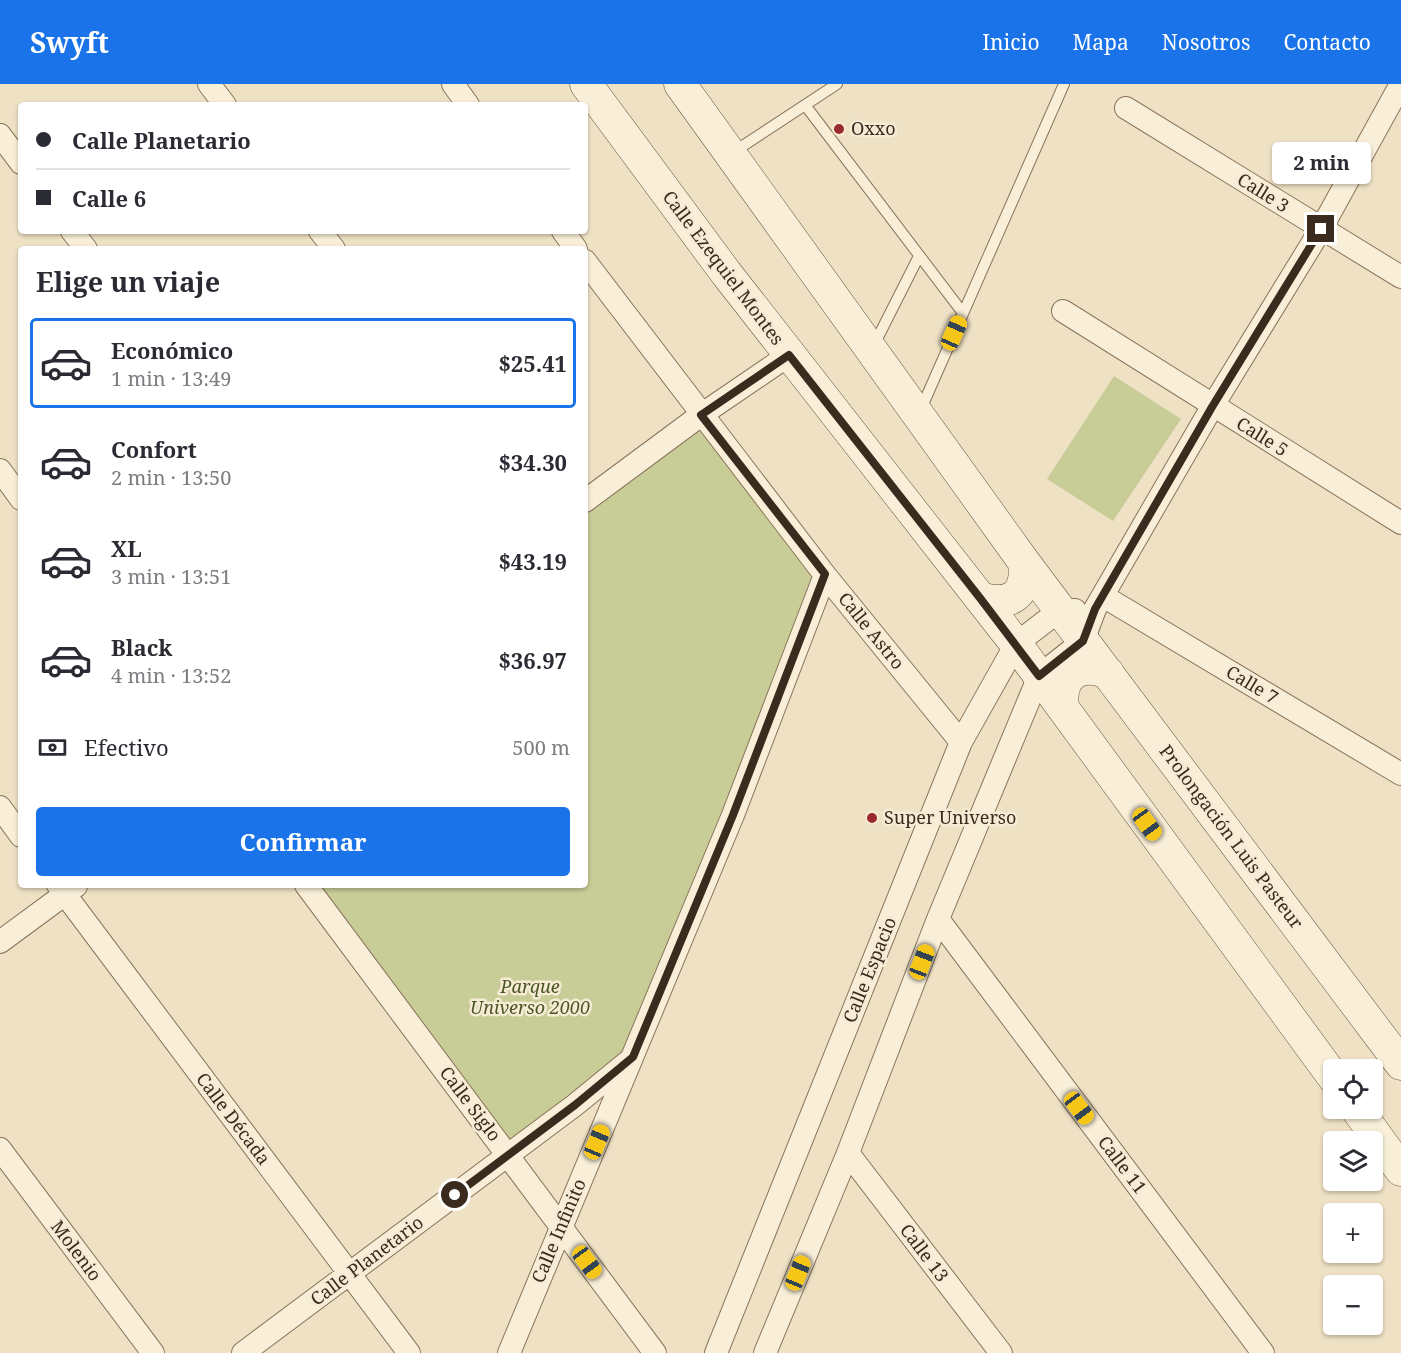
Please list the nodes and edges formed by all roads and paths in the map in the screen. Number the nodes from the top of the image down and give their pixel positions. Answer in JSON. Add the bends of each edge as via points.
{"nodes":[{"id":1,"x":209,"y":84,"type":"edge"},
{"id":2,"x":453,"y":84,"type":"edge"},
{"id":3,"x":586,"y":84,"type":"edge"},
{"id":4,"x":680,"y":84,"type":"edge"},
{"id":5,"x":837,"y":84,"type":"edge"},
{"id":6,"x":1064,"y":84,"type":"edge"},
{"id":7,"x":1401,"y":84,"type":"edge"},
{"id":8,"x":223,"y":102,"type":"edge"},
{"id":9,"x":466,"y":102,"type":"edge"},
{"id":10,"x":805,"y":105,"type":"junction"},
{"id":11,"x":1126,"y":108,"type":"dead end"},
{"id":12,"x":0,"y":135,"type":"edge"},
{"id":13,"x":730,"y":154,"type":"junction"},
{"id":14,"x":18,"y":159,"type":"edge"},
{"id":15,"x":1321,"y":229,"type":"junction"},
{"id":16,"x":74,"y":234,"type":"edge"},
{"id":17,"x":322,"y":234,"type":"edge"},
{"id":18,"x":84,"y":246,"type":"edge"},
{"id":19,"x":332,"y":246,"type":"edge"},
{"id":20,"x":919,"y":256,"type":"junction"},
{"id":21,"x":588,"y":265,"type":"edge"},
{"id":22,"x":1401,"y":277,"type":"edge"},
{"id":23,"x":1063,"y":311,"type":"dead end"},
{"id":24,"x":963,"y":313,"type":"junction"},
{"id":25,"x":871,"y":350,"type":"junction"},
{"id":26,"x":789,"y":355,"type":"junction"},
{"id":27,"x":1212,"y":407,"type":"junction"},
{"id":28,"x":701,"y":415,"type":"junction"},
{"id":29,"x":918,"y":415,"type":"junction"},
{"id":30,"x":0,"y":470,"type":"edge"},
{"id":31,"x":18,"y":495,"type":"edge"},
{"id":32,"x":588,"y":499,"type":"edge"},
{"id":33,"x":1401,"y":523,"type":"edge"},
{"id":34,"x":1024,"y":562,"type":"junction"},
{"id":35,"x":825,"y":574,"type":"junction"},
{"id":36,"x":980,"y":598,"type":"junction"},
{"id":37,"x":1099,"y":602,"type":"junction"},
{"id":38,"x":1060,"y":610,"type":"junction"},
{"id":39,"x":1083,"y":641,"type":"junction"},
{"id":40,"x":1016,"y":644,"type":"junction"},
{"id":41,"x":1107,"y":673,"type":"junction"},
{"id":42,"x":1039,"y":676,"type":"junction"},
{"id":43,"x":1063,"y":708,"type":"junction"},
{"id":44,"x":961,"y":742,"type":"junction"},
{"id":45,"x":1401,"y":774,"type":"edge"},
{"id":46,"x":0,"y":807,"type":"edge"},
{"id":47,"x":18,"y":832,"type":"edge"},
{"id":48,"x":66,"y":888,"type":"edge"},
{"id":49,"x":308,"y":888,"type":"edge"},
{"id":50,"x":938,"y":919,"type":"junction"},
{"id":51,"x":0,"y":942,"type":"edge"},
{"id":52,"x":633,"y":1057,"type":"junction"},
{"id":53,"x":1323,"y":1063,"type":"edge"},
{"id":54,"x":1401,"y":1064,"type":"edge"},
{"id":55,"x":1364,"y":1119,"type":"edge"},
{"id":56,"x":0,"y":1149,"type":"edge"},
{"id":57,"x":848,"y":1153,"type":"junction"},
{"id":58,"x":508,"y":1155,"type":"junction"},
{"id":59,"x":1401,"y":1170,"type":"edge"},
{"id":60,"x":560,"y":1226,"type":"junction"},
{"id":61,"x":350,"y":1275,"type":"junction"},
{"id":62,"x":153,"y":1353,"type":"edge"},
{"id":63,"x":243,"y":1353,"type":"edge"},
{"id":64,"x":409,"y":1353,"type":"edge"},
{"id":65,"x":509,"y":1353,"type":"edge"},
{"id":66,"x":655,"y":1353,"type":"edge"},
{"id":67,"x":716,"y":1353,"type":"edge"},
{"id":68,"x":765,"y":1353,"type":"edge"},
{"id":69,"x":1001,"y":1353,"type":"edge"},
{"id":70,"x":1263,"y":1353,"type":"edge"}],
"edges":[{"from":1,"to":8,"type":"street"},
{"from":2,"to":9,"type":"street"},
{"from":3,"to":26,"type":"main road","name":"Calle Ezequiel Montes"},
{"from":4,"to":13,"type":"main road"},
{"from":5,"to":10,"type":"lane"},
{"from":6,"to":24,"type":"lane"},
{"from":7,"to":15,"type":"street"},
{"from":10,"to":13,"type":"lane"},
{"from":10,"to":20,"type":"lane"},
{"from":11,"to":15,"type":"street","name":"Calle 3"},
{"from":12,"to":14,"type":"street"},
{"from":13,"to":25,"type":"main road"},
{"from":15,"to":22,"type":"street","name":"Calle 3"},
{"from":15,"to":27,"type":"street"},
{"from":16,"to":18,"type":"street"},
{"from":17,"to":19,"type":"street"},
{"from":20,"to":24,"type":"lane"},
{"from":20,"to":25,"type":"lane"},
{"from":21,"to":28,"type":"street","name":"Calle Astro"},
{"from":23,"to":27,"type":"street","name":"Calle 5"},
{"from":24,"to":29,"type":"lane"},
{"from":25,"to":29,"type":"main road"},
{"from":26,"to":28,"type":"street"},
{"from":26,"to":36,"type":"main road","name":"Calle Ezequiel Montes"},
{"from":27,"to":33,"type":"street","name":"Calle 5"},
{"from":27,"to":37,"type":"street"},
{"from":28,"to":32,"type":"street"},
{"from":28,"to":35,"type":"street","name":"Calle Astro"},
{"from":29,"to":34,"type":"main road"},
{"from":30,"to":31,"type":"street"},
{"from":34,"to":36,"type":"main road","via":[[1023,585],[1014,598],[998,603]]},
{"from":34,"to":38,"type":"main road"},
{"from":35,"to":44,"type":"street","name":"Calle Astro"},
{"from":35,"to":52,"type":"street","name":"Calle Infinito","via":[[733,815]]},
{"from":36,"to":40,"type":"main road","name":"Calle Ezequiel Montes"},
{"from":37,"to":38,"type":"street"},
{"from":37,"to":39,"type":"street"},
{"from":37,"to":45,"type":"street","name":"Calle 7"},
{"from":38,"to":39,"type":"main road","name":"Prolongación Luis Pasteur"},
{"from":38,"to":40,"type":"street","name":"Calle Espacio"},
{"from":39,"to":41,"type":"main road","name":"Prolongación Luis Pasteur"},
{"from":39,"to":42,"type":"street"},
{"from":40,"to":42,"type":"main road","name":"Calle Ezequiel Montes"},
{"from":40,"to":44,"type":"street","name":"Calle Espacio"},
{"from":41,"to":43,"type":"main road","via":[[1093,667],[1077,671],[1066,682]]},
{"from":41,"to":54,"type":"main road","name":"Prolongación Luis Pasteur"},
{"from":42,"to":43,"type":"main road"},
{"from":42,"to":50,"type":"street"},
{"from":43,"to":53,"type":"main road"},
{"from":44,"to":67,"type":"street","name":"Calle Espacio"},
{"from":46,"to":47,"type":"street"},
{"from":48,"to":51,"type":"street"},
{"from":48,"to":61,"type":"street","name":"Calle Década"},
{"from":49,"to":58,"type":"street","name":"Calle Siglo"},
{"from":50,"to":57,"type":"street"},
{"from":50,"to":70,"type":"street","name":"Calle 11"},
{"from":52,"to":58,"type":"street","name":"Calle Planetario"},
{"from":52,"to":60,"type":"street","name":"Calle Infinito"},
{"from":55,"to":59,"type":"main road"},
{"from":56,"to":62,"type":"street","name":"Molenio"},
{"from":57,"to":68,"type":"street"},
{"from":57,"to":69,"type":"street","name":"Calle 13"},
{"from":58,"to":60,"type":"street","name":"Calle Siglo"},
{"from":58,"to":61,"type":"street","name":"Calle Planetario"},
{"from":60,"to":65,"type":"street","name":"Calle Infinito"},
{"from":60,"to":66,"type":"street","name":"Calle Siglo"},
{"from":61,"to":63,"type":"street","name":"Calle Planetario"},
{"from":61,"to":64,"type":"street","name":"Calle Década"}]}
